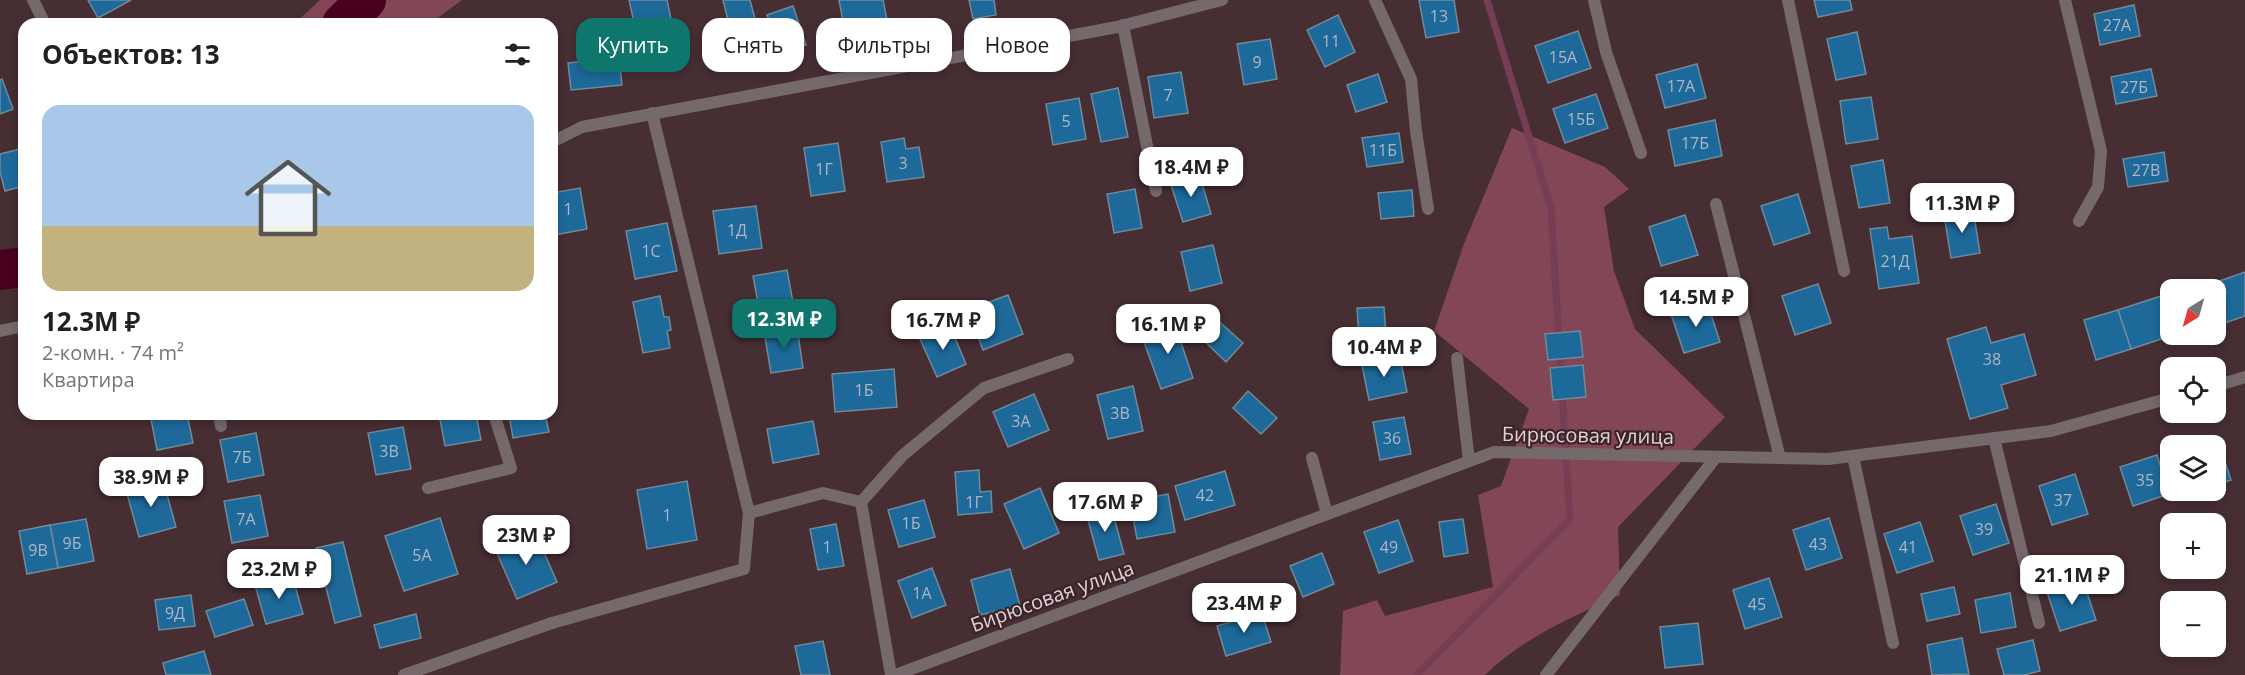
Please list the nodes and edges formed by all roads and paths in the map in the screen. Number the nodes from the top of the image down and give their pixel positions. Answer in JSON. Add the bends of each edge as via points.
{"nodes":[{"id":1,"x":33,"y":0,"type":"edge"},
{"id":2,"x":1222,"y":0,"type":"edge"},
{"id":3,"x":1375,"y":0,"type":"edge"},
{"id":4,"x":1594,"y":0,"type":"edge"},
{"id":5,"x":1788,"y":0,"type":"edge"},
{"id":6,"x":2065,"y":0,"type":"edge"},
{"id":7,"x":42,"y":18,"type":"edge"},
{"id":8,"x":1124,"y":26,"type":"junction"},
{"id":9,"x":652,"y":113,"type":"junction"},
{"id":10,"x":558,"y":139,"type":"edge"},
{"id":11,"x":1641,"y":153,"type":"dead end"},
{"id":12,"x":1156,"y":191,"type":"dead end"},
{"id":13,"x":1716,"y":204,"type":"dead end"},
{"id":14,"x":1428,"y":209,"type":"dead end"},
{"id":15,"x":2079,"y":221,"type":"dead end"},
{"id":16,"x":1844,"y":271,"type":"dead end"},
{"id":17,"x":18,"y":328,"type":"edge"},
{"id":18,"x":0,"y":332,"type":"edge"},
{"id":19,"x":1457,"y":358,"type":"dead end"},
{"id":20,"x":1068,"y":359,"type":"dead end"},
{"id":21,"x":2245,"y":377,"type":"edge"},
{"id":22,"x":2226,"y":383,"type":"edge"},
{"id":23,"x":2160,"y":401,"type":"edge"},
{"id":24,"x":496,"y":420,"type":"edge"},
{"id":25,"x":1994,"y":438,"type":"junction"},
{"id":26,"x":1853,"y":456,"type":"junction"},
{"id":27,"x":1716,"y":457,"type":"junction"},
{"id":28,"x":1312,"y":458,"type":"dead end"},
{"id":29,"x":1780,"y":458,"type":"junction"},
{"id":30,"x":1469,"y":461,"type":"junction"},
{"id":31,"x":428,"y":488,"type":"dead end"},
{"id":32,"x":861,"y":502,"type":"junction"},
{"id":33,"x":749,"y":513,"type":"junction"},
{"id":34,"x":1327,"y":514,"type":"junction"},
{"id":35,"x":2039,"y":623,"type":"dead end"},
{"id":36,"x":1893,"y":643,"type":"dead end"},
{"id":37,"x":404,"y":675,"type":"edge"},
{"id":38,"x":893,"y":675,"type":"edge"},
{"id":39,"x":1546,"y":675,"type":"edge"}],
"edges":[{"from":1,"to":7,"type":"street"},
{"from":2,"to":8,"type":"street"},
{"from":3,"to":14,"type":"street","via":[[1411,79]]},
{"from":4,"to":11,"type":"street","via":[[1606,52]]},
{"from":5,"to":16,"type":"street"},
{"from":6,"to":15,"type":"street","via":[[2101,151],[2098,187]]},
{"from":8,"to":9,"type":"street"},
{"from":8,"to":12,"type":"street"},
{"from":9,"to":10,"type":"street","via":[[582,127]]},
{"from":9,"to":33,"type":"street"},
{"from":13,"to":29,"type":"street"},
{"from":17,"to":18,"type":"street"},
{"from":19,"to":30,"type":"street"},
{"from":20,"to":32,"type":"street","via":[[984,388],[903,455]]},
{"from":21,"to":22,"type":"street"},
{"from":23,"to":25,"type":"street","name":"Бирюсовая улица","via":[[2051,431]]},
{"from":24,"to":31,"type":"street","via":[[511,468]]},
{"from":25,"to":26,"type":"street","name":"Бирюсовая улица"},
{"from":25,"to":35,"type":"street"},
{"from":26,"to":29,"type":"street","name":"Бирюсовая улица"},
{"from":26,"to":36,"type":"street"},
{"from":27,"to":29,"type":"street","name":"Бирюсовая улица"},
{"from":27,"to":30,"type":"street","name":"Бирюсовая улица","via":[[1494,452]]},
{"from":27,"to":39,"type":"street"},
{"from":28,"to":34,"type":"street"},
{"from":30,"to":34,"type":"street","name":"Бирюсовая улица"},
{"from":32,"to":33,"type":"street","via":[[823,493]]},
{"from":32,"to":38,"type":"street"},
{"from":33,"to":37,"type":"street","via":[[744,569],[552,623]]},
{"from":34,"to":38,"type":"street","name":"Бирюсовая улица"}]}
